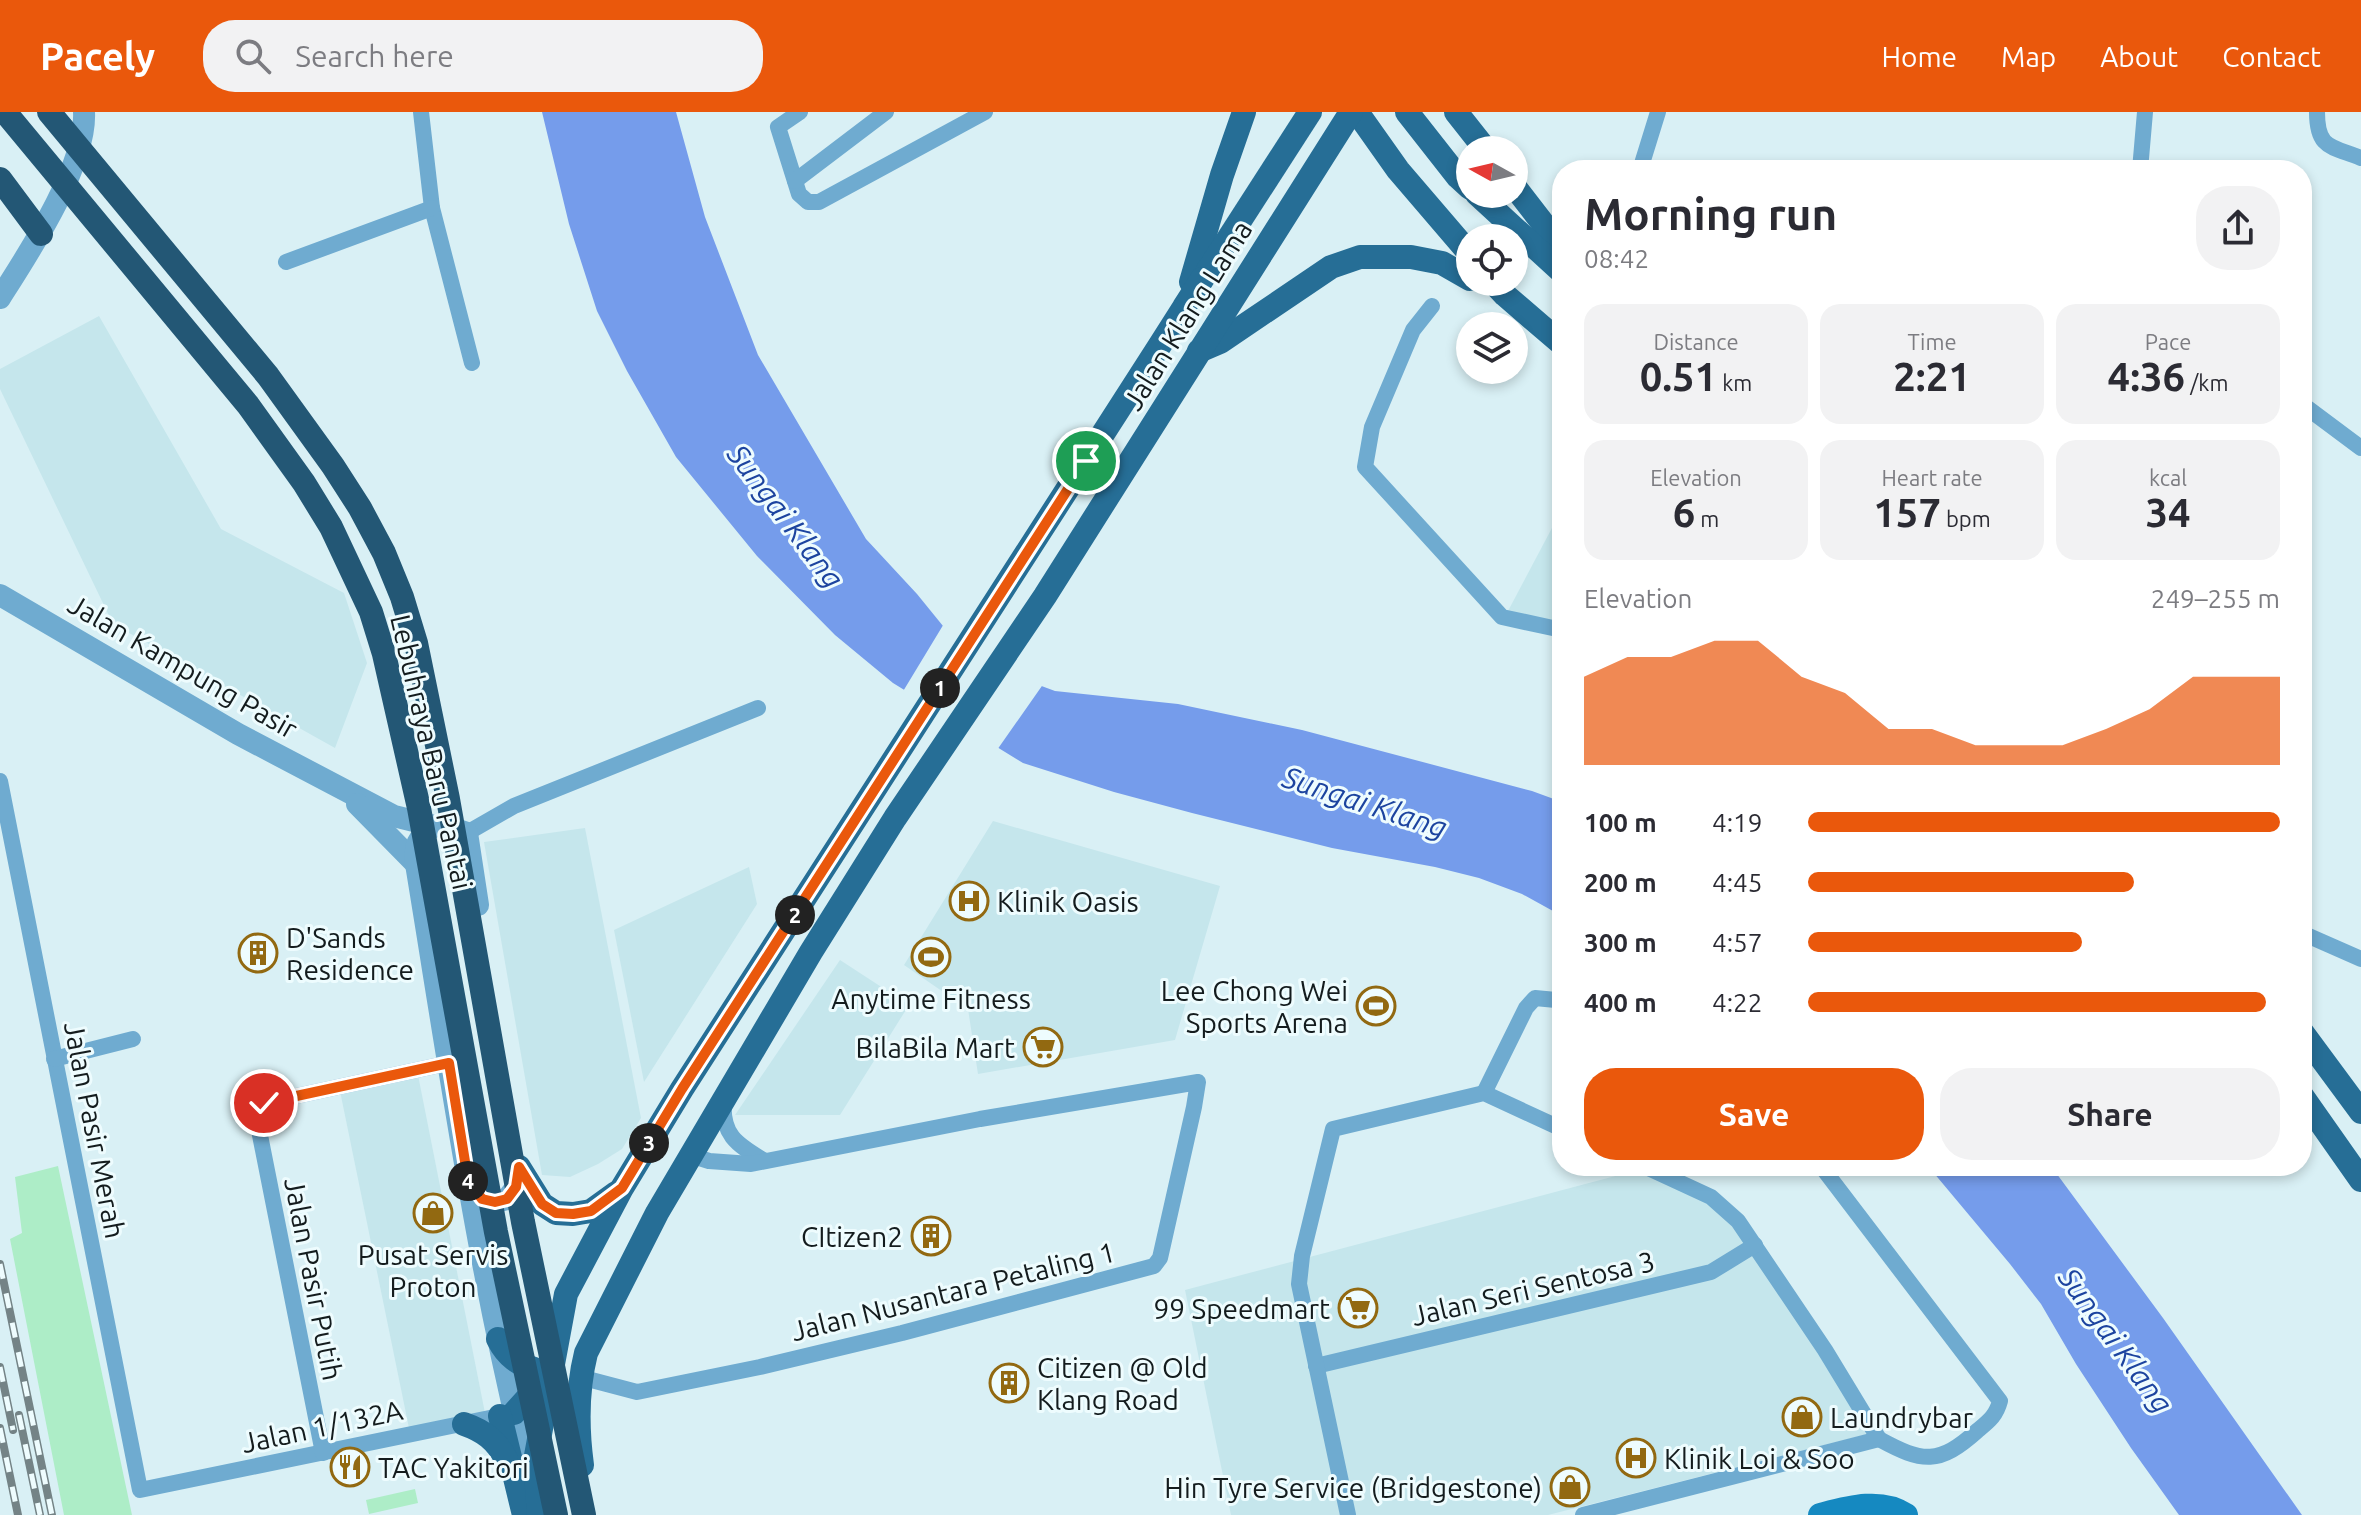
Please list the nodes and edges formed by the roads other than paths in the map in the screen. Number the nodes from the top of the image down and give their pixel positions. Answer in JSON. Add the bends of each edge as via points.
{"nodes":[{"id":1,"x":5,"y":112,"type":"edge"},
{"id":2,"x":49,"y":112,"type":"edge"},
{"id":3,"x":84,"y":112,"type":"edge"},
{"id":4,"x":421,"y":112,"type":"edge"},
{"id":5,"x":800,"y":112,"type":"edge"},
{"id":6,"x":886,"y":112,"type":"edge"},
{"id":7,"x":985,"y":112,"type":"edge"},
{"id":8,"x":1244,"y":112,"type":"edge"},
{"id":9,"x":1310,"y":112,"type":"edge"},
{"id":10,"x":1354,"y":112,"type":"edge"},
{"id":11,"x":1407,"y":112,"type":"edge"},
{"id":12,"x":1456,"y":112,"type":"edge"},
{"id":13,"x":1658,"y":112,"type":"edge"},
{"id":14,"x":2145,"y":112,"type":"edge"},
{"id":15,"x":2317,"y":112,"type":"edge"},
{"id":16,"x":1475,"y":136,"type":"edge"},
{"id":17,"x":2361,"y":158,"type":"edge"},
{"id":18,"x":1643,"y":160,"type":"edge"},
{"id":19,"x":2141,"y":160,"type":"edge"},
{"id":20,"x":1456,"y":174,"type":"edge"},
{"id":21,"x":0,"y":179,"type":"edge"},
{"id":22,"x":795,"y":181,"type":"junction"},
{"id":23,"x":1528,"y":204,"type":"edge"},
{"id":24,"x":432,"y":208,"type":"junction"},
{"id":25,"x":1492,"y":208,"type":"edge"},
{"id":26,"x":41,"y":234,"type":"junction"},
{"id":27,"x":1552,"y":235,"type":"edge"},
{"id":28,"x":1456,"y":238,"type":"edge"},
{"id":29,"x":286,"y":262,"type":"dead end"},
{"id":30,"x":1552,"y":263,"type":"edge"},
{"id":31,"x":1456,"y":271,"type":"edge"},
{"id":32,"x":1508,"y":296,"type":"edge"},
{"id":33,"x":0,"y":298,"type":"edge"},
{"id":34,"x":1432,"y":306,"type":"dead end"},
{"id":35,"x":1184,"y":307,"type":"junction"},
{"id":36,"x":1552,"y":335,"type":"edge"},
{"id":37,"x":1199,"y":351,"type":"junction"},
{"id":38,"x":472,"y":363,"type":"dead end"},
{"id":39,"x":2312,"y":411,"type":"edge"},
{"id":40,"x":2361,"y":448,"type":"edge"},
{"id":41,"x":0,"y":595,"type":"edge"},
{"id":42,"x":1552,"y":628,"type":"edge"},
{"id":43,"x":758,"y":708,"type":"dead end"},
{"id":44,"x":0,"y":781,"type":"edge"},
{"id":45,"x":339,"y":785,"type":"junction"},
{"id":46,"x":434,"y":826,"type":"junction"},
{"id":47,"x":467,"y":833,"type":"junction"},
{"id":48,"x":416,"y":864,"type":"junction"},
{"id":49,"x":2312,"y":937,"type":"edge"},
{"id":50,"x":2361,"y":959,"type":"edge"},
{"id":51,"x":1552,"y":1000,"type":"edge"},
{"id":52,"x":133,"y":1039,"type":"dead end"},
{"id":53,"x":2312,"y":1046,"type":"edge"},
{"id":54,"x":54,"y":1059,"type":"junction"},
{"id":55,"x":449,"y":1063,"type":"junction"},
{"id":56,"x":1484,"y":1093,"type":"junction"},
{"id":57,"x":724,"y":1099,"type":"junction"},
{"id":58,"x":2312,"y":1110,"type":"edge"},
{"id":59,"x":2361,"y":1112,"type":"edge"},
{"id":60,"x":1552,"y":1124,"type":"edge"},
{"id":61,"x":690,"y":1155,"type":"junction"},
{"id":62,"x":763,"y":1160,"type":"junction"},
{"id":63,"x":519,"y":1167,"type":"junction"},
{"id":64,"x":1666,"y":1176,"type":"edge"},
{"id":65,"x":1829,"y":1176,"type":"edge"},
{"id":66,"x":468,"y":1180,"type":"junction"},
{"id":67,"x":2361,"y":1180,"type":"edge"},
{"id":68,"x":622,"y":1188,"type":"junction"},
{"id":69,"x":1755,"y":1245,"type":"junction"},
{"id":70,"x":498,"y":1339,"type":"junction"},
{"id":71,"x":1316,"y":1366,"type":"junction"},
{"id":72,"x":551,"y":1372,"type":"junction"},
{"id":73,"x":580,"y":1377,"type":"junction"},
{"id":74,"x":507,"y":1415,"type":"junction"},
{"id":75,"x":464,"y":1424,"type":"junction"},
{"id":76,"x":1879,"y":1439,"type":"junction"},
{"id":77,"x":323,"y":1453,"type":"junction"},
{"id":78,"x":513,"y":1472,"type":"junction"},
{"id":79,"x":140,"y":1490,"type":"joint"},
{"id":80,"x":539,"y":1513,"type":"edge"},
{"id":81,"x":584,"y":1515,"type":"edge"},
{"id":82,"x":590,"y":1515,"type":"edge"},
{"id":83,"x":1348,"y":1515,"type":"edge"},
{"id":84,"x":1583,"y":1515,"type":"edge"},
{"id":85,"x":1820,"y":1515,"type":"edge"},
{"id":86,"x":1906,"y":1515,"type":"edge"}],
"edges":[{"from":1,"to":80,"type":"highway","name":"Lebuhraya Baru Pantai","bridge":true,"via":[[248,405],[331,527],[371,612],[419,808],[496,1232]]},
{"from":2,"to":81,"type":"highway","name":"Lebuhraya Baru Pantai","bridge":true,"via":[[268,376],[360,508],[402,597],[448,799],[523,1222]]},
{"from":3,"to":26,"type":"street","via":[[77,151]]},
{"from":4,"to":24,"type":"street"},
{"from":5,"to":22,"type":"street","via":[[778,127]]},
{"from":6,"to":22,"type":"street"},
{"from":7,"to":22,"type":"street","via":[[819,202],[808,202]]},
{"from":8,"to":35,"type":"main road"},
{"from":9,"to":35,"type":"main road","name":"Jalan Klang Lama"},
{"from":10,"to":28,"type":"main road"},
{"from":10,"to":37,"type":"main road","name":"Jalan Klang Lama"},
{"from":11,"to":20,"type":"main road"},
{"from":12,"to":16,"type":"main road"},
{"from":13,"to":18,"type":"street"},
{"from":14,"to":19,"type":"street"},
{"from":15,"to":17,"type":"street","via":[[2322,140]]},
{"from":21,"to":26,"type":"highway"},
{"from":23,"to":27,"type":"main road"},
{"from":24,"to":29,"type":"street"},
{"from":24,"to":38,"type":"street"},
{"from":25,"to":30,"type":"main road"},
{"from":26,"to":33,"type":"street"},
{"from":31,"to":37,"type":"main road","via":[[1411,257],[1360,257],[1331,267]]},
{"from":32,"to":36,"type":"main road"},
{"from":34,"to":42,"type":"street","via":[[1413,330],[1372,427],[1365,467],[1502,617]]},
{"from":35,"to":68,"type":"main road","name":"Jalan Klang Lama"},
{"from":37,"to":57,"type":"main road","name":"Jalan Klang Lama","via":[[1040,603],[895,818]]},
{"from":39,"to":40,"type":"street"},
{"from":41,"to":45,"type":"street","name":"Jalan Kampung Pasir","via":[[238,734]]},
{"from":43,"to":47,"type":"street","via":[[514,806]]},
{"from":44,"to":54,"type":"street","name":"Jalan Pasir Merah"},
{"from":45,"to":46,"type":"street","name":"Jalan Kampung Pasir","via":[[394,816]]},
{"from":45,"to":48,"type":"street","name":"Jalan Kampung Pasir"},
{"from":46,"to":47,"type":"street","name":"Jalan Kampung Pasir"},
{"from":46,"to":48,"type":"street","via":[[419,837]]},
{"from":47,"to":63,"type":"street"},
{"from":48,"to":55,"type":"street"},
{"from":49,"to":50,"type":"street"},
{"from":51,"to":56,"type":"street","via":[[1535,998],[1526,1008]]},
{"from":52,"to":54,"type":"street"},
{"from":53,"to":59,"type":"main road"},
{"from":54,"to":79,"type":"street","name":"Jalan Pasir Merah"},
{"from":55,"to":66,"type":"street"},
{"from":55,"to":77,"type":"street","name":"Jalan Pasir Putih","via":[[264,1103],[256,1115]]},
{"from":56,"to":60,"type":"street"},
{"from":56,"to":71,"type":"street","via":[[1333,1129],[1299,1284]]},
{"from":57,"to":61,"type":"main road","name":"Jalan Klang Lama"},
{"from":57,"to":62,"type":"street","via":[[728,1132]]},
{"from":57,"to":72,"type":"main road","via":[[681,1151],[569,1354]]},
{"from":58,"to":67,"type":"main road"},
{"from":61,"to":62,"type":"street","via":[[730,1164]]},
{"from":61,"to":73,"type":"main road","name":"Jalan Klang Lama","via":[[586,1353]]},
{"from":62,"to":73,"type":"street","name":"Jalan Nusantara Petaling 1","via":[[1198,1082],[1154,1266],[902,1333],[637,1392]]},
{"from":63,"to":66,"type":"street","via":[[516,1187],[507,1199],[482,1199]]},
{"from":63,"to":68,"type":"main road","via":[[542,1204],[556,1213],[591,1211]]},
{"from":64,"to":69,"type":"street","via":[[1711,1197]]},
{"from":65,"to":76,"type":"street","via":[[2000,1401],[1996,1415],[1959,1447],[1933,1457],[1907,1455]]},
{"from":66,"to":70,"type":"street"},
{"from":68,"to":72,"type":"main road","name":"Jalan Klang Lama","via":[[566,1294]]},
{"from":69,"to":71,"type":"street","name":"Jalan Seri Sentosa 3","via":[[1711,1272]]},
{"from":69,"to":76,"type":"street"},
{"from":70,"to":72,"type":"main road","via":[[514,1361]]},
{"from":70,"to":74,"type":"street"},
{"from":71,"to":83,"type":"street"},
{"from":72,"to":74,"type":"main road"},
{"from":72,"to":80,"type":"main road","name":"Jalan Klang Lama","via":[[535,1461]]},
{"from":73,"to":82,"type":"main road","name":"Jalan Klang Lama","via":[[579,1443]]},
{"from":74,"to":75,"type":"street","name":"Jalan 1/132A"},
{"from":74,"to":78,"type":"main road"},
{"from":74,"to":80,"type":"street"},
{"from":75,"to":77,"type":"street","name":"Jalan 1/132A"},
{"from":75,"to":78,"type":"main road","via":[[487,1434]]},
{"from":76,"to":84,"type":"street"},
{"from":77,"to":79,"type":"street","name":"Jalan 1/132A"},
{"from":78,"to":80,"type":"main road"},
{"from":85,"to":86,"type":"main road","via":[[1872,1506]]}]}
